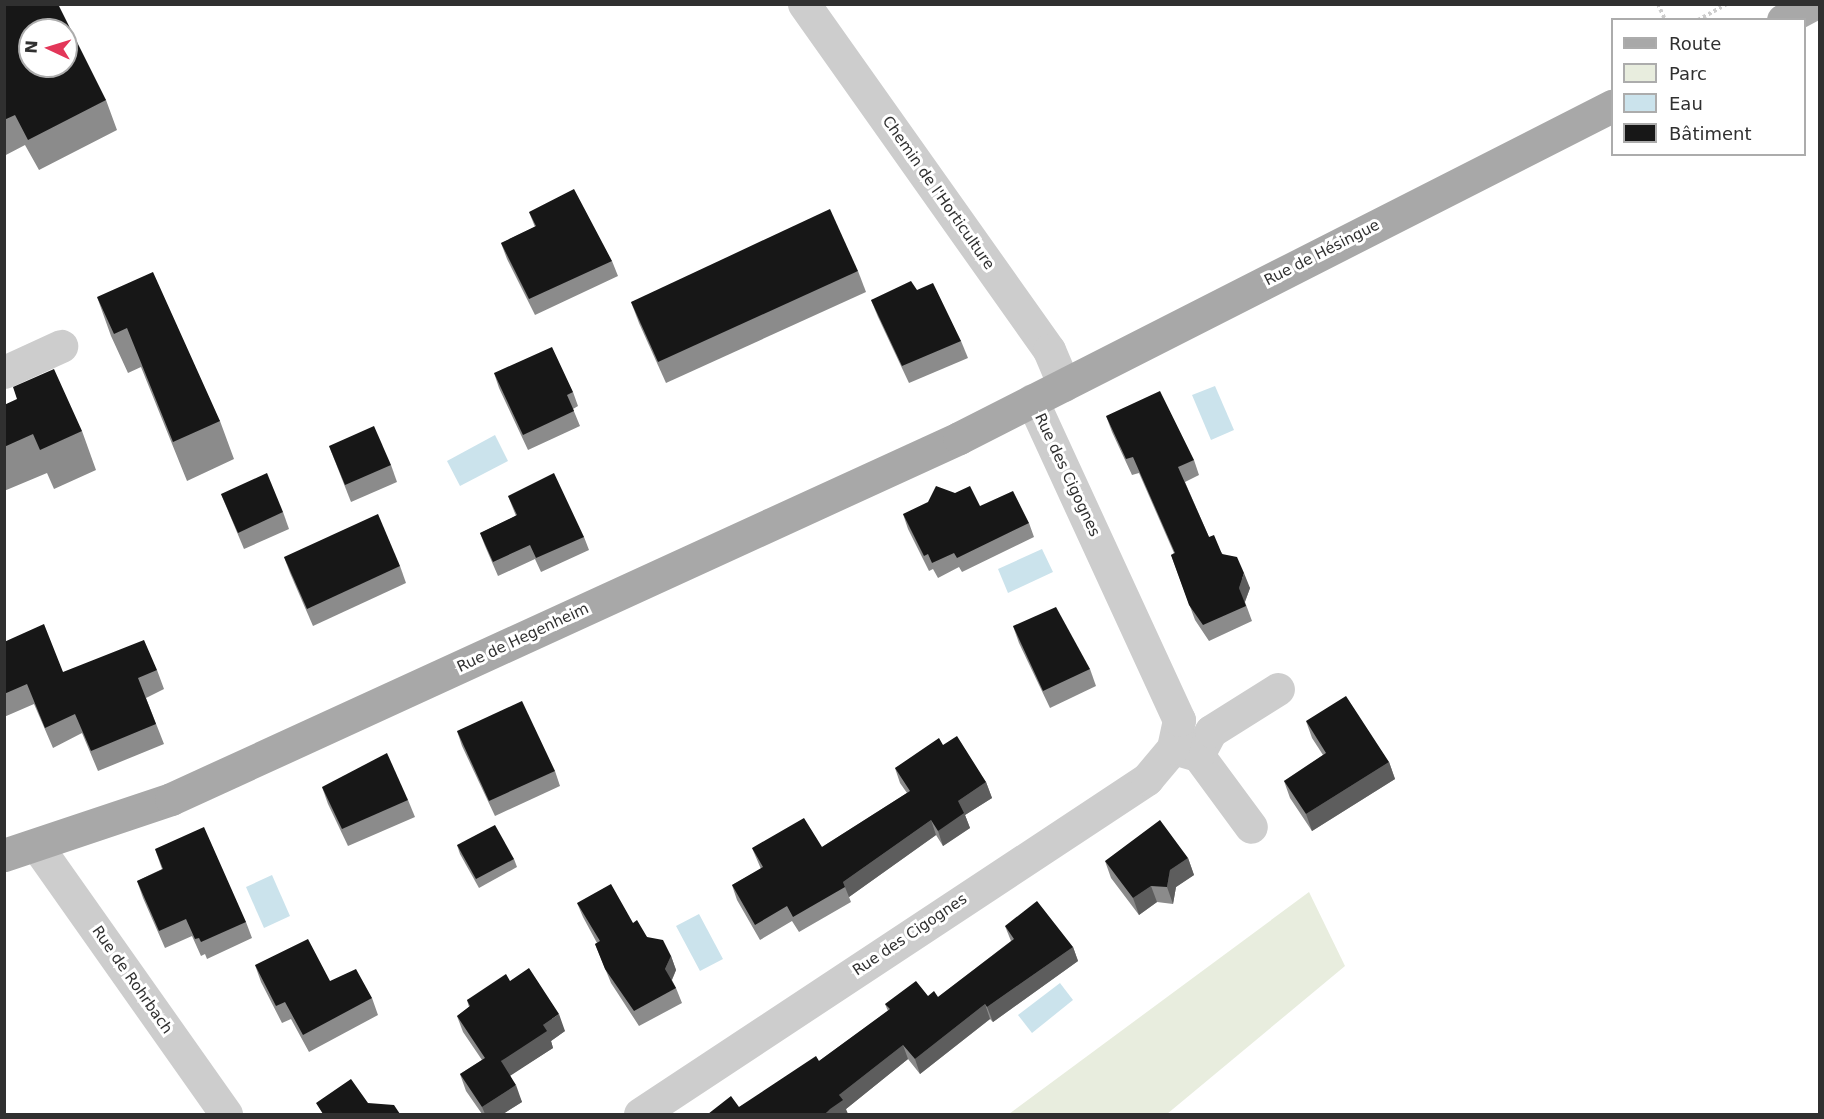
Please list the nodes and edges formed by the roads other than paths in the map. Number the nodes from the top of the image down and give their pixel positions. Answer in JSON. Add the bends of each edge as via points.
{"nodes":[{"id":1,"x":804,"y":4,"type":"edge"},
{"id":2,"x":1813,"y":4,"type":"edge"},
{"id":3,"x":1787,"y":18,"type":"edge"},
{"id":4,"x":1611,"y":107,"type":"edge"},
{"id":5,"x":61,"y":346,"type":"dead end"},
{"id":6,"x":4,"y":372,"type":"edge"},
{"id":7,"x":1064,"y":385,"type":"junction"},
{"id":8,"x":1032,"y":400,"type":"junction"},
{"id":9,"x":1278,"y":689,"type":"dead end"},
{"id":10,"x":1186,"y":752,"type":"junction"},
{"id":11,"x":1251,"y":827,"type":"dead end"},
{"id":12,"x":37,"y":846,"type":"junction"},
{"id":13,"x":4,"y":855,"type":"edge"},
{"id":14,"x":226,"y":1114,"type":"edge"},
{"id":15,"x":640,"y":1114,"type":"edge"}],
"edges":[{"from":1,"to":7,"type":"street","name":"Chemin de l'Horticulture","via":[[1049,350]]},
{"from":2,"to":3,"type":"main road"},
{"from":4,"to":7,"type":"main road","name":"Rue de Hésingue"},
{"from":5,"to":6,"type":"street"},
{"from":7,"to":8,"type":"main road","name":"Rue de Hésingue"},
{"from":8,"to":10,"type":"street","name":"Rue des Cigognes","via":[[1179,720]]},
{"from":8,"to":12,"type":"main road","name":"Rue de Hegenheim","via":[[959,438],[171,799]]},
{"from":9,"to":10,"type":"street","name":"Rue des Cigognes","via":[[1211,731]]},
{"from":10,"to":11,"type":"street"},
{"from":10,"to":15,"type":"street","name":"Rue des Cigognes"},
{"from":12,"to":13,"type":"main road","name":"Rue de Hegenheim"},
{"from":12,"to":14,"type":"street","name":"Rue de Rohrbach"}]}
